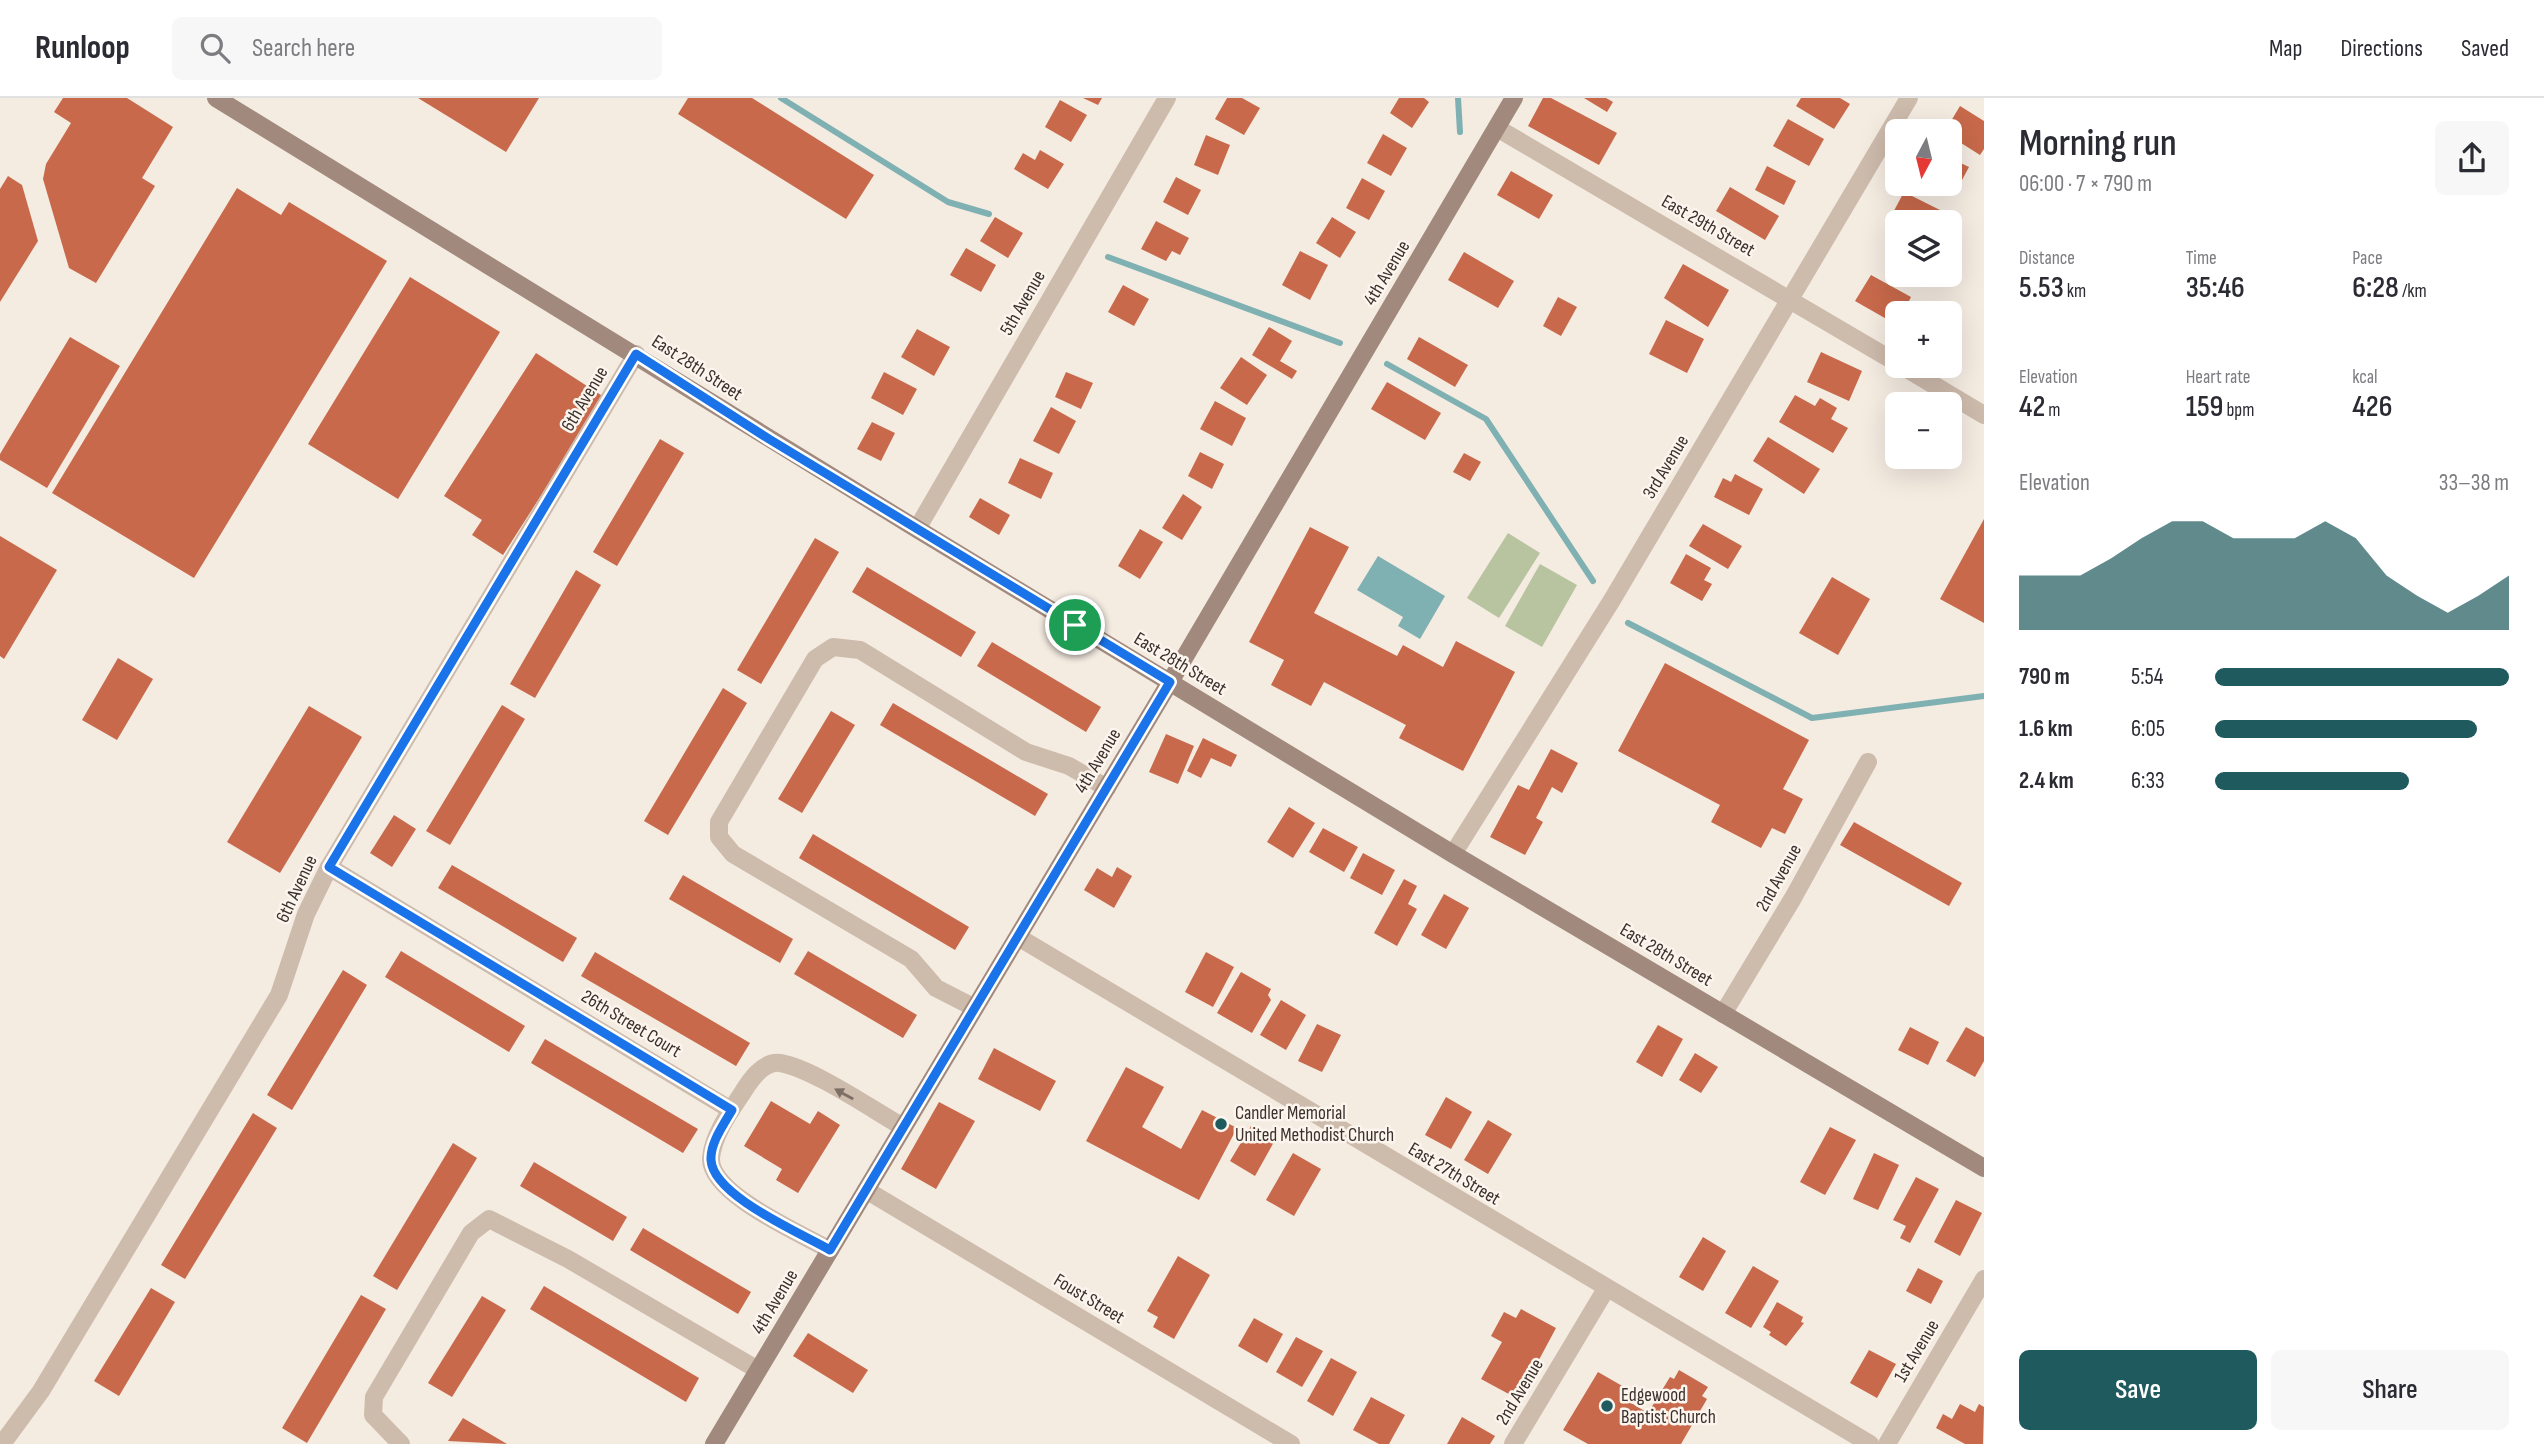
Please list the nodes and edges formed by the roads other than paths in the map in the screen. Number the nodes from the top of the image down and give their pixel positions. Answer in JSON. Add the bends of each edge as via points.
{"nodes":[{"id":1,"x":216,"y":98,"type":"edge"},
{"id":2,"x":1167,"y":98,"type":"edge"},
{"id":3,"x":1514,"y":98,"type":"edge"},
{"id":4,"x":1909,"y":98,"type":"edge"},
{"id":5,"x":1497,"y":128,"type":"junction"},
{"id":6,"x":1790,"y":298,"type":"junction"},
{"id":7,"x":636,"y":354,"type":"junction"},
{"id":8,"x":1885,"y":356,"type":"edge"},
{"id":9,"x":1922,"y":378,"type":"edge"},
{"id":10,"x":1984,"y":415,"type":"edge"},
{"id":11,"x":917,"y":529,"type":"junction"},
{"id":12,"x":1170,"y":682,"type":"junction"},
{"id":13,"x":1868,"y":761,"type":"dead end"},
{"id":14,"x":1107,"y":788,"type":"junction"},
{"id":15,"x":1453,"y":854,"type":"junction"},
{"id":16,"x":329,"y":867,"type":"junction"},
{"id":17,"x":1018,"y":937,"type":"junction"},
{"id":18,"x":975,"y":1008,"type":"junction"},
{"id":19,"x":1723,"y":1014,"type":"junction"},
{"id":20,"x":732,"y":1110,"type":"junction"},
{"id":21,"x":903,"y":1128,"type":"junction"},
{"id":22,"x":1984,"y":1168,"type":"edge"},
{"id":23,"x":866,"y":1190,"type":"junction"},
{"id":24,"x":830,"y":1250,"type":"junction"},
{"id":25,"x":1984,"y":1279,"type":"edge"},
{"id":26,"x":1606,"y":1289,"type":"junction"},
{"id":27,"x":758,"y":1370,"type":"junction"},
{"id":28,"x":2,"y":1444,"type":"edge"},
{"id":29,"x":401,"y":1444,"type":"edge"},
{"id":30,"x":714,"y":1444,"type":"edge"},
{"id":31,"x":1290,"y":1444,"type":"edge"},
{"id":32,"x":1513,"y":1444,"type":"edge"},
{"id":33,"x":1870,"y":1444,"type":"edge"},
{"id":34,"x":1887,"y":1444,"type":"edge"}],
"edges":[{"from":1,"to":7,"type":"street","name":"East 28th Street"},
{"from":2,"to":11,"type":"street","name":"5th Avenue"},
{"from":3,"to":5,"type":"street","name":"4th Avenue"},
{"from":4,"to":6,"type":"street","name":"3rd Avenue"},
{"from":5,"to":6,"type":"street","name":"East 29th Street"},
{"from":5,"to":12,"type":"street","name":"4th Avenue"},
{"from":6,"to":8,"type":"street","name":"East 29th Street"},
{"from":6,"to":15,"type":"street","name":"3rd Avenue","via":[[1612,600]]},
{"from":7,"to":11,"type":"street","name":"East 28th Street"},
{"from":7,"to":16,"type":"street","name":"6th Avenue"},
{"from":9,"to":10,"type":"street"},
{"from":11,"to":12,"type":"street","name":"East 28th Street"},
{"from":12,"to":14,"type":"street","name":"4th Avenue"},
{"from":12,"to":15,"type":"street","name":"East 28th Street"},
{"from":13,"to":19,"type":"street","name":"2nd Avenue"},
{"from":14,"to":17,"type":"street","name":"4th Avenue"},
{"from":14,"to":18,"type":"street","via":[[1069,766],[1026,752],[860,650],[833,647],[815,659],[719,822],[719,837],[733,854],[911,959],[936,988]]},
{"from":15,"to":19,"type":"street","name":"East 28th Street"},
{"from":16,"to":20,"type":"street","name":"26th Street Court"},
{"from":16,"to":28,"type":"street","name":"6th Avenue","via":[[306,914],[279,995],[41,1391]]},
{"from":17,"to":18,"type":"street","name":"4th Avenue"},
{"from":17,"to":26,"type":"street","name":"East 27th Street"},
{"from":18,"to":21,"type":"street","name":"4th Avenue"},
{"from":19,"to":22,"type":"street","name":"East 28th Street"},
{"from":21,"to":20,"type":"street","one_way":true,"via":[[798,1068],[777,1062],[760,1070]]},
{"from":20,"to":24,"type":"street","via":[[713,1145],[711,1161],[719,1179],[735,1196]]},
{"from":21,"to":23,"type":"street","name":"4th Avenue"},
{"from":23,"to":24,"type":"street","name":"4th Avenue"},
{"from":23,"to":31,"type":"street","name":"Foust Street"},
{"from":24,"to":27,"type":"street","name":"4th Avenue"},
{"from":25,"to":34,"type":"street","name":"1st Avenue"},
{"from":26,"to":32,"type":"street","name":"2nd Avenue"},
{"from":26,"to":33,"type":"street","name":"East 27th Street"},
{"from":27,"to":29,"type":"street","via":[[568,1259],[489,1219],[471,1233],[374,1396],[373,1415]]},
{"from":27,"to":30,"type":"street","name":"4th Avenue"}]}
